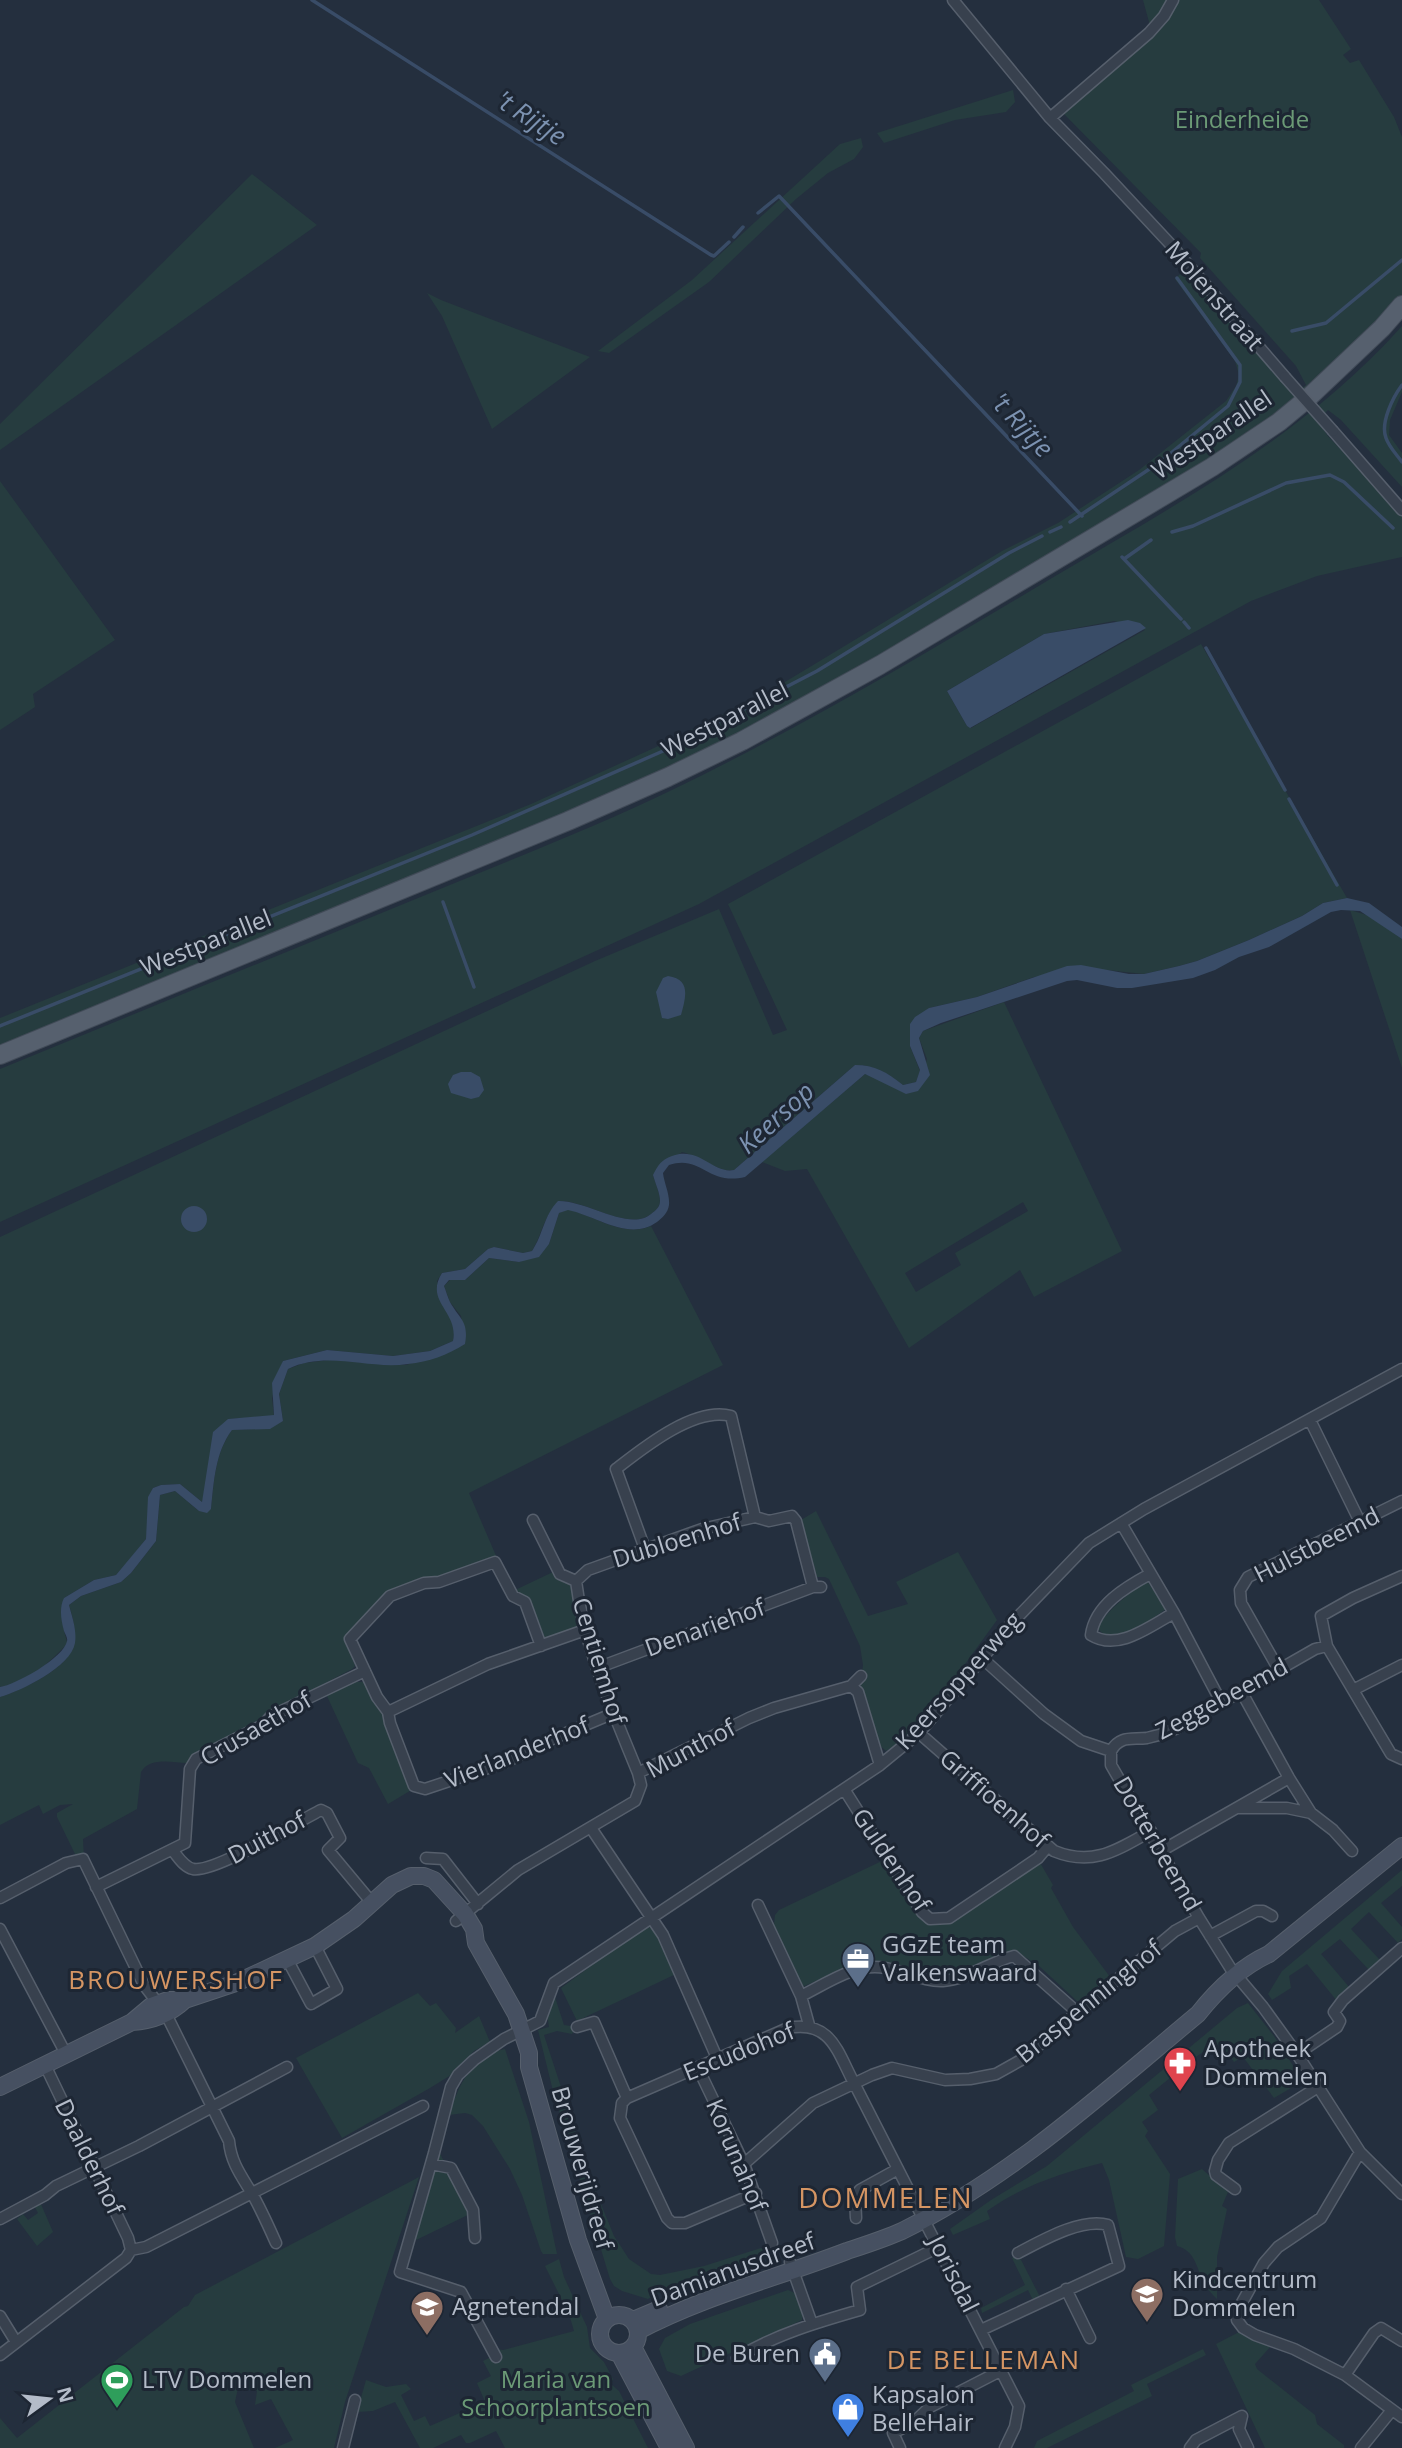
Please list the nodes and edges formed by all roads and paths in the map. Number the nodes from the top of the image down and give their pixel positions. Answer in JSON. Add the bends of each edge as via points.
{"nodes":[{"id":1,"x":953,"y":0,"type":"edge"},
{"id":2,"x":1173,"y":0,"type":"edge"},
{"id":3,"x":1050,"y":118,"type":"junction"},
{"id":4,"x":1402,"y":305,"type":"edge"},
{"id":5,"x":1402,"y":321,"type":"edge"},
{"id":6,"x":1402,"y":510,"type":"edge"},
{"id":7,"x":0,"y":1055,"type":"edge"},
{"id":8,"x":0,"y":1066,"type":"edge"},
{"id":9,"x":1402,"y":1368,"type":"edge"},
{"id":10,"x":1310,"y":1420,"type":"junction"},
{"id":11,"x":1402,"y":1501,"type":"edge"},
{"id":12,"x":755,"y":1517,"type":"junction"},
{"id":13,"x":533,"y":1520,"type":"dead end"},
{"id":14,"x":1360,"y":1522,"type":"junction"},
{"id":15,"x":1121,"y":1523,"type":"junction"},
{"id":16,"x":645,"y":1549,"type":"junction"},
{"id":17,"x":1150,"y":1573,"type":"junction"},
{"id":18,"x":1402,"y":1576,"type":"edge"},
{"id":19,"x":576,"y":1581,"type":"junction"},
{"id":20,"x":817,"y":1587,"type":"joint"},
{"id":21,"x":1174,"y":1613,"type":"junction"},
{"id":22,"x":584,"y":1630,"type":"junction"},
{"id":23,"x":541,"y":1646,"type":"junction"},
{"id":24,"x":1328,"y":1646,"type":"junction"},
{"id":25,"x":982,"y":1658,"type":"junction"},
{"id":26,"x":1402,"y":1665,"type":"edge"},
{"id":27,"x":597,"y":1668,"type":"junction"},
{"id":28,"x":1279,"y":1670,"type":"junction"},
{"id":29,"x":365,"y":1671,"type":"junction"},
{"id":30,"x":861,"y":1676,"type":"dead end"},
{"id":31,"x":851,"y":1686,"type":"junction"},
{"id":32,"x":1353,"y":1690,"type":"junction"},
{"id":33,"x":1241,"y":1691,"type":"junction"},
{"id":34,"x":1221,"y":1702,"type":"junction"},
{"id":35,"x":388,"y":1712,"type":"junction"},
{"id":36,"x":614,"y":1713,"type":"junction"},
{"id":37,"x":919,"y":1733,"type":"junction"},
{"id":38,"x":1111,"y":1751,"type":"junction"},
{"id":39,"x":1402,"y":1759,"type":"edge"},
{"id":40,"x":880,"y":1765,"type":"junction"},
{"id":41,"x":638,"y":1773,"type":"junction"},
{"id":42,"x":1289,"y":1778,"type":"junction"},
{"id":43,"x":844,"y":1789,"type":"junction"},
{"id":44,"x":1236,"y":1808,"type":"junction"},
{"id":45,"x":1311,"y":1813,"type":"junction"},
{"id":46,"x":591,"y":1828,"type":"junction"},
{"id":47,"x":1151,"y":1831,"type":"junction"},
{"id":48,"x":1048,"y":1846,"type":"junction"},
{"id":49,"x":1402,"y":1846,"type":"edge"},
{"id":50,"x":173,"y":1851,"type":"junction"},
{"id":51,"x":1161,"y":1851,"type":"junction"},
{"id":52,"x":1352,"y":1852,"type":"dead end"},
{"id":53,"x":426,"y":1858,"type":"dead end"},
{"id":54,"x":96,"y":1887,"type":"junction"},
{"id":55,"x":0,"y":1898,"type":"edge"},
{"id":56,"x":373,"y":1904,"type":"junction"},
{"id":57,"x":478,"y":1904,"type":"junction"},
{"id":58,"x":758,"y":1905,"type":"dead end"},
{"id":59,"x":651,"y":1916,"type":"junction"},
{"id":60,"x":1272,"y":1916,"type":"dead end"},
{"id":61,"x":461,"y":1917,"type":"junction"},
{"id":62,"x":1199,"y":1918,"type":"junction"},
{"id":63,"x":0,"y":1928,"type":"edge"},
{"id":64,"x":1210,"y":1936,"type":"junction"},
{"id":65,"x":314,"y":1945,"type":"junction"},
{"id":66,"x":1402,"y":1948,"type":"edge"},
{"id":67,"x":287,"y":1959,"type":"junction"},
{"id":68,"x":1240,"y":1979,"type":"junction"},
{"id":69,"x":801,"y":1996,"type":"junction"},
{"id":70,"x":162,"y":2009,"type":"junction"},
{"id":71,"x":1077,"y":2012,"type":"junction"},
{"id":72,"x":809,"y":2025,"type":"junction"},
{"id":73,"x":577,"y":2027,"type":"dead end"},
{"id":74,"x":517,"y":2032,"type":"junction"},
{"id":75,"x":66,"y":2054,"type":"junction"},
{"id":76,"x":1297,"y":2054,"type":"junction"},
{"id":77,"x":717,"y":2058,"type":"junction"},
{"id":78,"x":45,"y":2065,"type":"junction"},
{"id":79,"x":287,"y":2067,"type":"dead end"},
{"id":80,"x":698,"y":2068,"type":"junction"},
{"id":81,"x":854,"y":2083,"type":"junction"},
{"id":82,"x":0,"y":2087,"type":"edge"},
{"id":83,"x":1318,"y":2087,"type":"junction"},
{"id":84,"x":627,"y":2098,"type":"junction"},
{"id":85,"x":423,"y":2106,"type":"dead end"},
{"id":86,"x":211,"y":2107,"type":"junction"},
{"id":87,"x":1360,"y":2152,"type":"junction"},
{"id":88,"x":431,"y":2164,"type":"junction"},
{"id":89,"x":744,"y":2164,"type":"junction"},
{"id":90,"x":95,"y":2166,"type":"junction"},
{"id":91,"x":898,"y":2169,"type":"junction"},
{"id":92,"x":1235,"y":2189,"type":"dead end"},
{"id":93,"x":755,"y":2193,"type":"junction"},
{"id":94,"x":253,"y":2194,"type":"junction"},
{"id":95,"x":1402,"y":2194,"type":"edge"},
{"id":96,"x":922,"y":2214,"type":"junction"},
{"id":97,"x":0,"y":2218,"type":"edge"},
{"id":98,"x":856,"y":2218,"type":"dead end"},
{"id":99,"x":475,"y":2238,"type":"dead end"},
{"id":100,"x":276,"y":2243,"type":"dead end"},
{"id":101,"x":772,"y":2243,"type":"dead end"},
{"id":102,"x":939,"y":2247,"type":"junction"},
{"id":103,"x":131,"y":2250,"type":"junction"},
{"id":104,"x":1018,"y":2253,"type":"dead end"},
{"id":105,"x":792,"y":2266,"type":"junction"},
{"id":106,"x":1066,"y":2288,"type":"junction"},
{"id":107,"x":0,"y":2316,"type":"edge"},
{"id":108,"x":811,"y":2324,"type":"junction"},
{"id":109,"x":981,"y":2330,"type":"junction"},
{"id":110,"x":624,"y":2331,"type":"junction"},
{"id":111,"x":1090,"y":2338,"type":"dead end"},
{"id":112,"x":1402,"y":2341,"type":"edge"},
{"id":113,"x":16,"y":2342,"type":"junction"},
{"id":114,"x":0,"y":2355,"type":"edge"},
{"id":115,"x":496,"y":2357,"type":"dead end"},
{"id":116,"x":737,"y":2358,"type":"dead end"},
{"id":117,"x":1002,"y":2370,"type":"junction"},
{"id":118,"x":1345,"y":2375,"type":"junction"},
{"id":119,"x":355,"y":2400,"type":"dead end"},
{"id":120,"x":1397,"y":2414,"type":"edge"},
{"id":121,"x":343,"y":2448,"type":"edge"},
{"id":122,"x":668,"y":2448,"type":"edge"},
{"id":123,"x":685,"y":2448,"type":"edge"},
{"id":124,"x":900,"y":2448,"type":"edge"},
{"id":125,"x":1005,"y":2448,"type":"edge"},
{"id":126,"x":1190,"y":2448,"type":"edge"},
{"id":127,"x":1248,"y":2448,"type":"edge"},
{"id":128,"x":1361,"y":2448,"type":"edge"}],
"edges":[{"from":1,"to":3,"type":"street","name":"Molenstraat"},
{"from":2,"to":3,"type":"street","via":[[1149,33]]},
{"from":3,"to":6,"type":"street","name":"Molenstraat","bridge":true,"via":[[1172,246]]},
{"from":4,"to":7,"type":"main road","name":"Westparallel","via":[[1308,398],[1222,461],[880,665],[742,741],[568,821]]},
{"from":5,"to":8,"type":"main road","name":"Westparallel","via":[[1314,407],[1218,476],[819,712],[571,831]]},
{"from":9,"to":10,"type":"street"},
{"from":10,"to":14,"type":"street"},
{"from":10,"to":15,"type":"street","name":"Keersopperweg"},
{"from":11,"to":14,"type":"street","name":"Hulstbeemd"},
{"from":12,"to":16,"type":"street","name":"Dubloenhof"},
{"from":12,"to":16,"type":"street","via":[[731,1416],[680,1424],[616,1469]]},
{"from":12,"to":20,"type":"street","name":"Dubloenhof","via":[[769,1521],[792,1516]]},
{"from":13,"to":19,"type":"street","name":"Centiemhof","via":[[560,1574]]},
{"from":14,"to":28,"type":"street","name":"Hulstbeemd","via":[[1248,1577],[1240,1590],[1241,1602]]},
{"from":15,"to":17,"type":"street"},
{"from":15,"to":25,"type":"street","name":"Keersopperweg","via":[[1089,1543]]},
{"from":16,"to":19,"type":"street","name":"Dubloenhof","via":[[588,1570]]},
{"from":17,"to":21,"type":"street"},
{"from":17,"to":21,"type":"street","via":[[1120,1591],[1094,1622],[1091,1635],[1126,1639]]},
{"from":18,"to":24,"type":"street","via":[[1321,1616]]},
{"from":19,"to":22,"type":"street","name":"Centiemhof"},
{"from":20,"to":27,"type":"street","name":"Denariehof"},
{"from":21,"to":34,"type":"street"},
{"from":22,"to":23,"type":"street"},
{"from":22,"to":27,"type":"street","name":"Centiemhof"},
{"from":23,"to":29,"type":"street","via":[[525,1602],[513,1596],[495,1562],[390,1596],[349,1639]]},
{"from":23,"to":35,"type":"street","via":[[488,1664]]},
{"from":24,"to":28,"type":"street","name":"Zeggebeemd"},
{"from":24,"to":32,"type":"street"},
{"from":25,"to":37,"type":"street","name":"Keersopperweg"},
{"from":25,"to":38,"type":"street","via":[[1081,1741]]},
{"from":26,"to":32,"type":"street"},
{"from":27,"to":36,"type":"street","name":"Centiemhof"},
{"from":28,"to":33,"type":"street","name":"Zeggebeemd"},
{"from":29,"to":35,"type":"street"},
{"from":29,"to":50,"type":"street","name":"Crusaethof","via":[[271,1716],[263,1725],[196,1759],[190,1769],[185,1843]]},
{"from":30,"to":31,"type":"street"},
{"from":31,"to":40,"type":"street","via":[[858,1692]]},
{"from":31,"to":41,"type":"street","name":"Munthof","via":[[749,1718]]},
{"from":32,"to":39,"type":"street","via":[[1391,1754]]},
{"from":33,"to":34,"type":"street","name":"Zeggebeemd"},
{"from":33,"to":42,"type":"street"},
{"from":34,"to":38,"type":"street","name":"Zeggebeemd","via":[[1168,1732],[1127,1738]]},
{"from":35,"to":36,"type":"street","name":"Vierlanderhof","via":[[414,1786],[425,1789],[506,1762]]},
{"from":36,"to":41,"type":"street","name":"Centiemhof"},
{"from":37,"to":40,"type":"street","name":"Keersopperweg"},
{"from":37,"to":48,"type":"street","name":"Griffioenhof"},
{"from":38,"to":47,"type":"street","name":"Dotterbeemd","via":[[1111,1765]]},
{"from":40,"to":43,"type":"street","name":"Keersopperweg"},
{"from":41,"to":46,"type":"street","name":"Munthof","via":[[641,1785],[635,1801]]},
{"from":42,"to":44,"type":"street"},
{"from":42,"to":45,"type":"street"},
{"from":43,"to":48,"type":"street","name":"Guldenhof","via":[[930,1919],[949,1918],[1038,1858]]},
{"from":43,"to":59,"type":"street","name":"Keersopperweg"},
{"from":44,"to":45,"type":"street"},
{"from":44,"to":51,"type":"street"},
{"from":45,"to":52,"type":"street","via":[[1334,1830]]},
{"from":46,"to":57,"type":"street","name":"Munthof","via":[[518,1870]]},
{"from":46,"to":59,"type":"street"},
{"from":47,"to":48,"type":"street","name":"Griffioenhof","via":[[1112,1852],[1090,1857],[1071,1858]]},
{"from":47,"to":51,"type":"street","name":"Dotterbeemd"},
{"from":49,"to":68,"type":"street","name":"Damianusdreef","via":[[1269,1954],[1256,1973]]},
{"from":50,"to":54,"type":"street"},
{"from":50,"to":56,"type":"street","name":"Duithof","via":[[184,1865],[195,1869],[217,1864],[321,1810],[340,1838],[328,1850]]},
{"from":51,"to":62,"type":"street","name":"Dotterbeemd"},
{"from":53,"to":57,"type":"street","via":[[443,1859]]},
{"from":54,"to":55,"type":"street","via":[[83,1859],[66,1863]]},
{"from":54,"to":70,"type":"street","via":[[144,1985]]},
{"from":56,"to":61,"type":"street","name":"Brouwerijdreef","via":[[410,1886],[423,1886]]},
{"from":56,"to":65,"type":"street","name":"Brouwerijdreef"},
{"from":57,"to":61,"type":"street","name":"Munthof"},
{"from":58,"to":69,"type":"street"},
{"from":59,"to":74,"type":"street","name":"Keersopperweg","via":[[554,1983],[540,2021]]},
{"from":59,"to":77,"type":"street"},
{"from":60,"to":64,"type":"street","name":"Dotterbeemd","via":[[1256,1911]]},
{"from":61,"to":74,"type":"street","name":"Brouwerijdreef","via":[[466,1935],[501,1990]]},
{"from":62,"to":64,"type":"street","name":"Dotterbeemd"},
{"from":62,"to":71,"type":"street","name":"Braspenninghof","via":[[1175,1931]]},
{"from":63,"to":75,"type":"street"},
{"from":64,"to":68,"type":"street","name":"Dotterbeemd"},
{"from":65,"to":67,"type":"street","name":"Brouwerijdreef"},
{"from":65,"to":67,"type":"street","via":[[337,1989],[311,2004]]},
{"from":66,"to":76,"type":"street","via":[[1343,2000],[1334,2012],[1340,2021],[1337,2027]]},
{"from":67,"to":70,"type":"street","name":"Brouwerijdreef"},
{"from":68,"to":76,"type":"street","name":"Dotterbeemd"},
{"from":68,"to":96,"type":"street","name":"Damianusdreef","via":[[1216,2004],[1198,2014],[1039,2147],[970,2194]]},
{"from":69,"to":71,"type":"street","via":[[862,1967],[883,1967],[942,1981],[1014,1956]]},
{"from":69,"to":72,"type":"street"},
{"from":70,"to":75,"type":"street","name":"Brouwerijdreef","via":[[151,2020],[132,2022]]},
{"from":70,"to":86,"type":"street"},
{"from":71,"to":81,"type":"street","name":"Braspenninghof","via":[[1021,2060],[996,2074],[946,2080],[892,2068]]},
{"from":72,"to":77,"type":"street","name":"Escudohof","via":[[788,2028]]},
{"from":72,"to":81,"type":"street","name":"Escudohof","via":[[832,2043]]},
{"from":73,"to":84,"type":"street","via":[[594,2022]]},
{"from":74,"to":88,"type":"street","name":"Keersopperweg","via":[[458,2075]]},
{"from":74,"to":110,"type":"street","name":"Brouwerijdreef","via":[[520,2056],[529,2067],[578,2240],[594,2282]]},
{"from":75,"to":78,"type":"street","name":"Brouwerijdreef"},
{"from":76,"to":83,"type":"street","name":"Dotterbeemd"},
{"from":77,"to":80,"type":"street","name":"Escudohof"},
{"from":78,"to":82,"type":"street","name":"Brouwerijdreef"},
{"from":78,"to":90,"type":"street","name":"Daalderhof"},
{"from":79,"to":86,"type":"street"},
{"from":80,"to":84,"type":"street","name":"Escudohof"},
{"from":80,"to":89,"type":"street","name":"Korunahof"},
{"from":81,"to":89,"type":"street","name":"Braspenninghof","via":[[813,2103]]},
{"from":81,"to":91,"type":"street","name":"Escudohof"},
{"from":83,"to":87,"type":"street","name":"Dotterbeemd"},
{"from":83,"to":92,"type":"street","via":[[1229,2143],[1215,2171]]},
{"from":84,"to":93,"type":"street","via":[[620,2118],[672,2222],[685,2223]]},
{"from":85,"to":94,"type":"street"},
{"from":86,"to":90,"type":"street"},
{"from":86,"to":94,"type":"street"},
{"from":87,"to":95,"type":"street","name":"Dotterbeemd"},
{"from":87,"to":118,"type":"street","via":[[1321,2218],[1278,2247],[1236,2314],[1243,2328]]},
{"from":88,"to":99,"type":"street","via":[[451,2168],[473,2210]]},
{"from":88,"to":115,"type":"street","name":"Keersopperweg","via":[[400,2272],[461,2292]]},
{"from":89,"to":93,"type":"street","name":"Korunahof"},
{"from":90,"to":97,"type":"street"},
{"from":90,"to":103,"type":"street","name":"Daalderhof"},
{"from":91,"to":96,"type":"street","name":"Escudohof"},
{"from":91,"to":98,"type":"street","via":[[860,2190],[855,2196]]},
{"from":93,"to":101,"type":"street","name":"Korunahof"},
{"from":94,"to":100,"type":"street"},
{"from":94,"to":103,"type":"street","via":[[146,2247]]},
{"from":96,"to":102,"type":"street","name":"Jorisdal"},
{"from":96,"to":105,"type":"street","name":"Damianusdreef","via":[[899,2232]]},
{"from":102,"to":108,"type":"street","via":[[857,2287],[860,2310]]},
{"from":102,"to":109,"type":"street","name":"Jorisdal"},
{"from":103,"to":113,"type":"street"},
{"from":104,"to":106,"type":"street","via":[[1057,2232],[1100,2222],[1108,2225],[1119,2266]]},
{"from":105,"to":108,"type":"street"},
{"from":105,"to":110,"type":"street","name":"Damianusdreef","via":[[702,2291]]},
{"from":106,"to":109,"type":"street"},
{"from":106,"to":111,"type":"street"},
{"from":107,"to":113,"type":"street"},
{"from":108,"to":116,"type":"street"},
{"from":109,"to":117,"type":"street","name":"Jorisdal"},
{"from":110,"to":122,"type":"street"},
{"from":110,"to":123,"type":"street"},
{"from":112,"to":118,"type":"street","via":[[1381,2328]]},
{"from":113,"to":114,"type":"street"},
{"from":117,"to":124,"type":"street","via":[[930,2407],[893,2433]]},
{"from":117,"to":125,"type":"street","name":"Jorisdal","via":[[1019,2406]]},
{"from":118,"to":120,"type":"street"},
{"from":119,"to":121,"type":"street"},
{"from":120,"to":128,"type":"street"},
{"from":126,"to":127,"type":"street","via":[[1196,2440],[1242,2416],[1239,2429]]}]}
